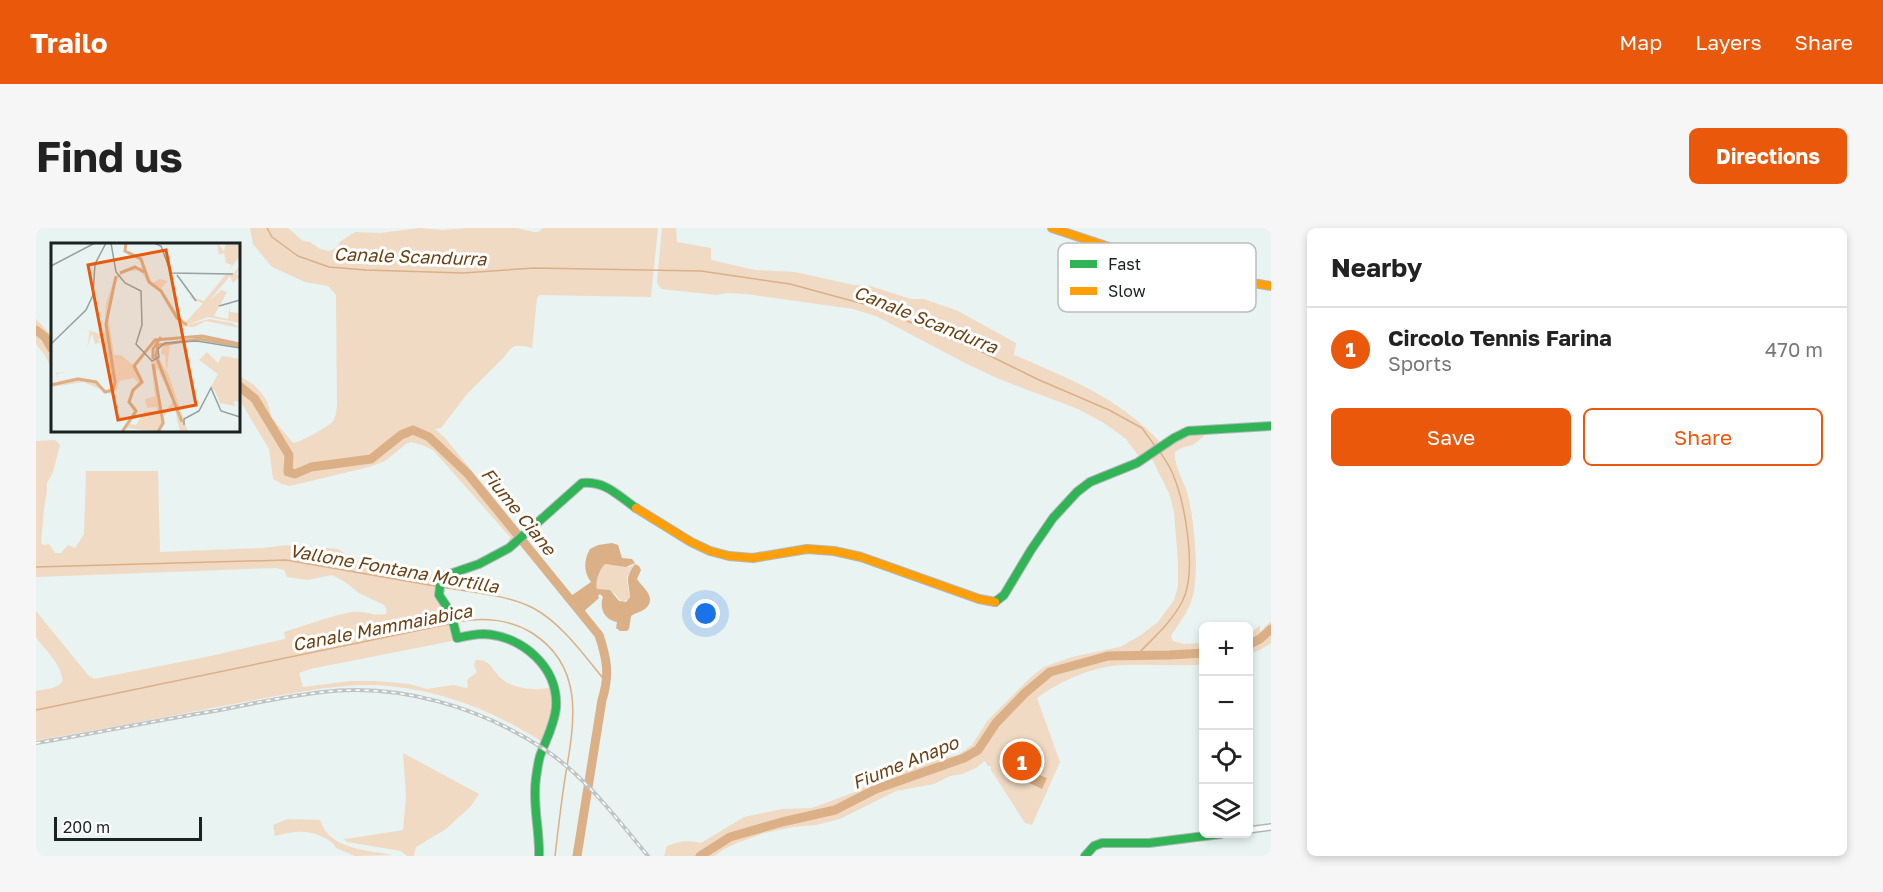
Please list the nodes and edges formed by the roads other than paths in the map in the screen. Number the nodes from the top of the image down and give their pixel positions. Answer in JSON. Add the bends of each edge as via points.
{"nodes":[{"id":1,"x":1052,"y":228,"type":"edge"},
{"id":2,"x":1097,"y":243,"type":"edge"},
{"id":3,"x":1256,"y":283,"type":"edge"},
{"id":4,"x":1271,"y":286,"type":"edge"},
{"id":5,"x":1271,"y":426,"type":"edge"},
{"id":6,"x":1271,"y":827,"type":"edge"},
{"id":7,"x":1253,"y":829,"type":"edge"},
{"id":8,"x":1199,"y":837,"type":"edge"},
{"id":9,"x":539,"y":856,"type":"edge"},
{"id":10,"x":1085,"y":856,"type":"edge"}],
"edges":[{"from":1,"to":2,"type":"street"},
{"from":3,"to":4,"type":"street"},
{"from":5,"to":9,"type":"street","via":[[1196,429],[1177,435],[1137,463],[1092,481],[1069,501],[1035,544],[997,602],[844,553],[801,549],[757,558],[727,555],[677,535],[603,485],[582,483],[515,543],[479,564],[445,574],[438,587],[457,638],[482,634],[504,637],[523,646],[543,664],[555,686],[555,713],[539,759],[534,807]]},
{"from":6,"to":7,"type":"street"},
{"from":8,"to":10,"type":"street","via":[[1149,843],[1102,843]]}]}
